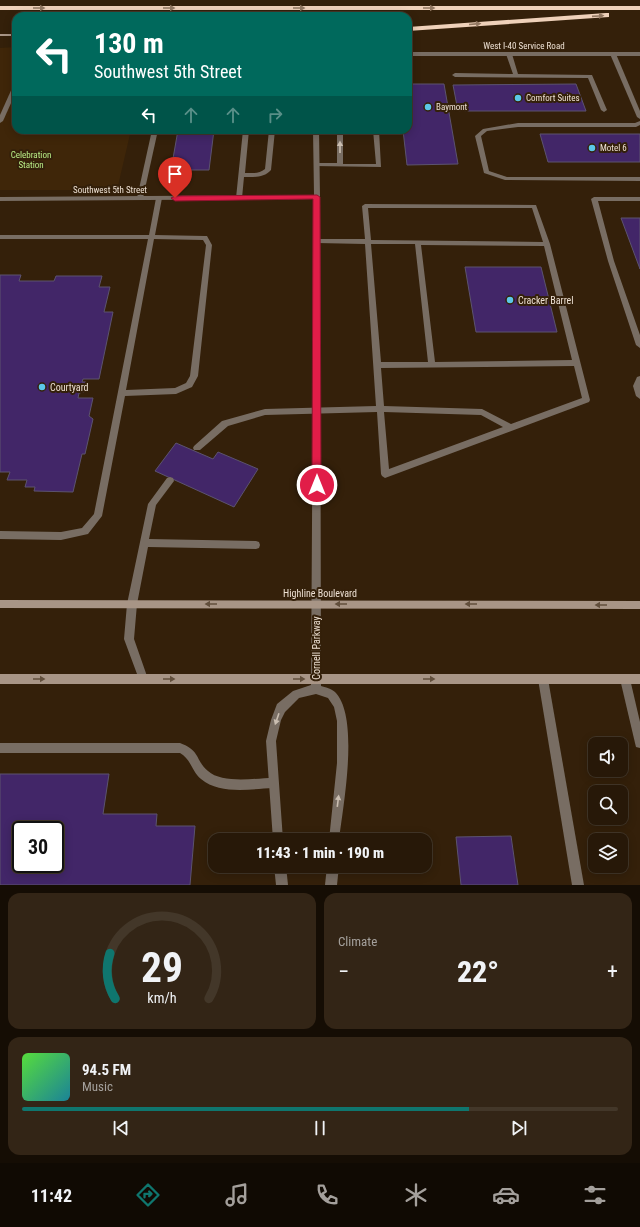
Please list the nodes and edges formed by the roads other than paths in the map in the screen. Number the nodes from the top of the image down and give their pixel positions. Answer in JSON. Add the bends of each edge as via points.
{"nodes":[{"id":1,"x":0,"y":8,"type":"edge"},
{"id":2,"x":640,"y":8,"type":"edge"},
{"id":3,"x":640,"y":13,"type":"edge"},
{"id":4,"x":412,"y":29,"type":"edge"},
{"id":5,"x":12,"y":35,"type":"edge"},
{"id":6,"x":0,"y":36,"type":"edge"},
{"id":7,"x":412,"y":54,"type":"edge"},
{"id":8,"x":509,"y":54,"type":"junction"},
{"id":9,"x":613,"y":54,"type":"junction"},
{"id":10,"x":640,"y":54,"type":"edge"},
{"id":11,"x":516,"y":75,"type":"junction"},
{"id":12,"x":455,"y":76,"type":"dead end"},
{"id":13,"x":12,"y":95,"type":"edge"},
{"id":14,"x":604,"y":110,"type":"dead end"},
{"id":15,"x":640,"y":117,"type":"edge"},
{"id":16,"x":0,"y":121,"type":"edge"},
{"id":17,"x":640,"y":123,"type":"edge"},
{"id":18,"x":154,"y":134,"type":"edge"},
{"id":19,"x":246,"y":134,"type":"edge"},
{"id":20,"x":272,"y":134,"type":"edge"},
{"id":21,"x":316,"y":134,"type":"edge"},
{"id":22,"x":340,"y":134,"type":"edge"},
{"id":23,"x":376,"y":134,"type":"edge"},
{"id":24,"x":316,"y":164,"type":"junction"},
{"id":25,"x":340,"y":165,"type":"junction"},
{"id":26,"x":241,"y":175,"type":"junction"},
{"id":27,"x":640,"y":179,"type":"edge"},
{"id":28,"x":317,"y":197,"type":"junction"},
{"id":29,"x":140,"y":198,"type":"junction"},
{"id":30,"x":159,"y":198,"type":"junction"},
{"id":31,"x":238,"y":198,"type":"junction"},
{"id":32,"x":0,"y":199,"type":"edge"},
{"id":33,"x":640,"y":199,"type":"edge"},
{"id":34,"x":0,"y":237,"type":"edge"},
{"id":35,"x":151,"y":237,"type":"junction"},
{"id":36,"x":317,"y":242,"type":"junction"},
{"id":37,"x":368,"y":242,"type":"junction"},
{"id":38,"x":418,"y":243,"type":"junction"},
{"id":39,"x":547,"y":244,"type":"junction"},
{"id":40,"x":640,"y":345,"type":"edge"},
{"id":41,"x":577,"y":363,"type":"junction"},
{"id":42,"x":432,"y":364,"type":"junction"},
{"id":43,"x":377,"y":365,"type":"junction"},
{"id":44,"x":640,"y":379,"type":"edge"},
{"id":45,"x":121,"y":393,"type":"junction"},
{"id":46,"x":640,"y":396,"type":"edge"},
{"id":47,"x":380,"y":409,"type":"junction"},
{"id":48,"x":317,"y":410,"type":"junction"},
{"id":49,"x":511,"y":428,"type":"junction"},
{"id":50,"x":197,"y":448,"type":"dead end"},
{"id":51,"x":170,"y":481,"type":"dead end"},
{"id":52,"x":0,"y":535,"type":"edge"},
{"id":53,"x":144,"y":543,"type":"junction"},
{"id":54,"x":256,"y":546,"type":"dead end"},
{"id":55,"x":0,"y":604,"type":"edge"},
{"id":56,"x":132,"y":604,"type":"junction"},
{"id":57,"x":316,"y":604,"type":"junction"},
{"id":58,"x":640,"y":605,"type":"edge"},
{"id":59,"x":0,"y":679,"type":"edge"},
{"id":60,"x":143,"y":679,"type":"junction"},
{"id":61,"x":542,"y":679,"type":"junction"},
{"id":62,"x":625,"y":679,"type":"junction"},
{"id":63,"x":640,"y":679,"type":"edge"},
{"id":64,"x":316,"y":684,"type":"junction"},
{"id":65,"x":640,"y":742,"type":"edge"},
{"id":66,"x":0,"y":748,"type":"edge"},
{"id":67,"x":273,"y":783,"type":"junction"},
{"id":68,"x":277,"y":833,"type":"edge"},
{"id":69,"x":335,"y":833,"type":"edge"},
{"id":70,"x":281,"y":873,"type":"edge"},
{"id":71,"x":333,"y":873,"type":"edge"},
{"id":72,"x":282,"y":885,"type":"edge"},
{"id":73,"x":332,"y":885,"type":"edge"},
{"id":74,"x":578,"y":885,"type":"edge"}],
"edges":[{"from":1,"to":2,"type":"highway","one_way":true},
{"from":4,"to":3,"type":"highway","one_way":true},
{"from":5,"to":6,"type":"street"},
{"from":7,"to":8,"type":"street","name":"West I-40 Service Road"},
{"from":8,"to":9,"type":"street","name":"West I-40 Service Road"},
{"from":8,"to":11,"type":"street"},
{"from":9,"to":10,"type":"street","name":"West I-40 Service Road"},
{"from":9,"to":15,"type":"street"},
{"from":11,"to":12,"type":"street"},
{"from":11,"to":14,"type":"street","via":[[590,76]]},
{"from":13,"to":16,"type":"street"},
{"from":17,"to":27,"type":"street","via":[[518,125],[485,130],[478,136],[486,172],[507,179]]},
{"from":18,"to":29,"type":"street"},
{"from":19,"to":26,"type":"street"},
{"from":20,"to":26,"type":"street","via":[[266,173]]},
{"from":21,"to":24,"type":"street","name":"Cornell Parkway"},
{"from":25,"to":22,"type":"street","one_way":true},
{"from":23,"to":25,"type":"street","via":[[379,166]]},
{"from":24,"to":25,"type":"street"},
{"from":24,"to":28,"type":"street","name":"Cornell Parkway"},
{"from":26,"to":31,"type":"street"},
{"from":28,"to":31,"type":"street","name":"Southwest 5th Street"},
{"from":28,"to":36,"type":"street","name":"Cornell Parkway"},
{"from":29,"to":30,"type":"street","name":"Southwest 5th Street"},
{"from":29,"to":32,"type":"street","name":"Southwest 5th Street"},
{"from":30,"to":31,"type":"street","name":"Southwest 5th Street"},
{"from":30,"to":35,"type":"street"},
{"from":33,"to":40,"type":"street","via":[[594,199],[611,261]]},
{"from":34,"to":35,"type":"street"},
{"from":35,"to":45,"type":"street"},
{"from":35,"to":45,"type":"street","via":[[205,238],[209,245],[194,376],[189,385],[176,391]]},
{"from":36,"to":37,"type":"street"},
{"from":36,"to":48,"type":"street","name":"Cornell Parkway"},
{"from":37,"to":38,"type":"street"},
{"from":37,"to":39,"type":"street","via":[[365,206],[534,206]]},
{"from":37,"to":43,"type":"street"},
{"from":38,"to":39,"type":"street"},
{"from":38,"to":42,"type":"street"},
{"from":39,"to":41,"type":"street"},
{"from":41,"to":42,"type":"street"},
{"from":41,"to":49,"type":"street","via":[[586,400]]},
{"from":42,"to":43,"type":"street"},
{"from":43,"to":47,"type":"street"},
{"from":44,"to":46,"type":"street","via":[[637,386]]},
{"from":45,"to":52,"type":"street","via":[[98,516],[85,531],[61,536]]},
{"from":47,"to":48,"type":"street"},
{"from":47,"to":49,"type":"street","via":[[482,412]]},
{"from":47,"to":49,"type":"street","via":[[385,474]]},
{"from":48,"to":50,"type":"street","via":[[265,412],[225,423]]},
{"from":48,"to":57,"type":"street","name":"Cornell Parkway"},
{"from":51,"to":53,"type":"street","via":[[152,504]]},
{"from":53,"to":54,"type":"street"},
{"from":53,"to":56,"type":"street"},
{"from":55,"to":56,"type":"street","name":"Highline Boulevard"},
{"from":57,"to":56,"type":"street","name":"Highline Boulevard","one_way":true},
{"from":56,"to":60,"type":"street","via":[[129,639]]},
{"from":58,"to":57,"type":"street","name":"Highline Boulevard","one_way":true},
{"from":57,"to":64,"type":"street","name":"Cornell Parkway"},
{"from":59,"to":60,"type":"street","one_way":true},
{"from":60,"to":64,"type":"street","one_way":true},
{"from":61,"to":62,"type":"street"},
{"from":64,"to":61,"type":"street","one_way":true},
{"from":61,"to":74,"type":"street"},
{"from":62,"to":63,"type":"street"},
{"from":62,"to":65,"type":"street"},
{"from":64,"to":67,"type":"street","one_way":true,"via":[[296,694],[281,708],[271,741]]},
{"from":69,"to":64,"type":"street","name":"Cornell Parkway","one_way":true,"via":[[344,747],[343,723],[336,701]]},
{"from":66,"to":67,"type":"street","via":[[180,748],[187,750],[204,774],[221,784]]},
{"from":67,"to":68,"type":"street"},
{"from":70,"to":72,"type":"street"},
{"from":71,"to":73,"type":"street"}]}
